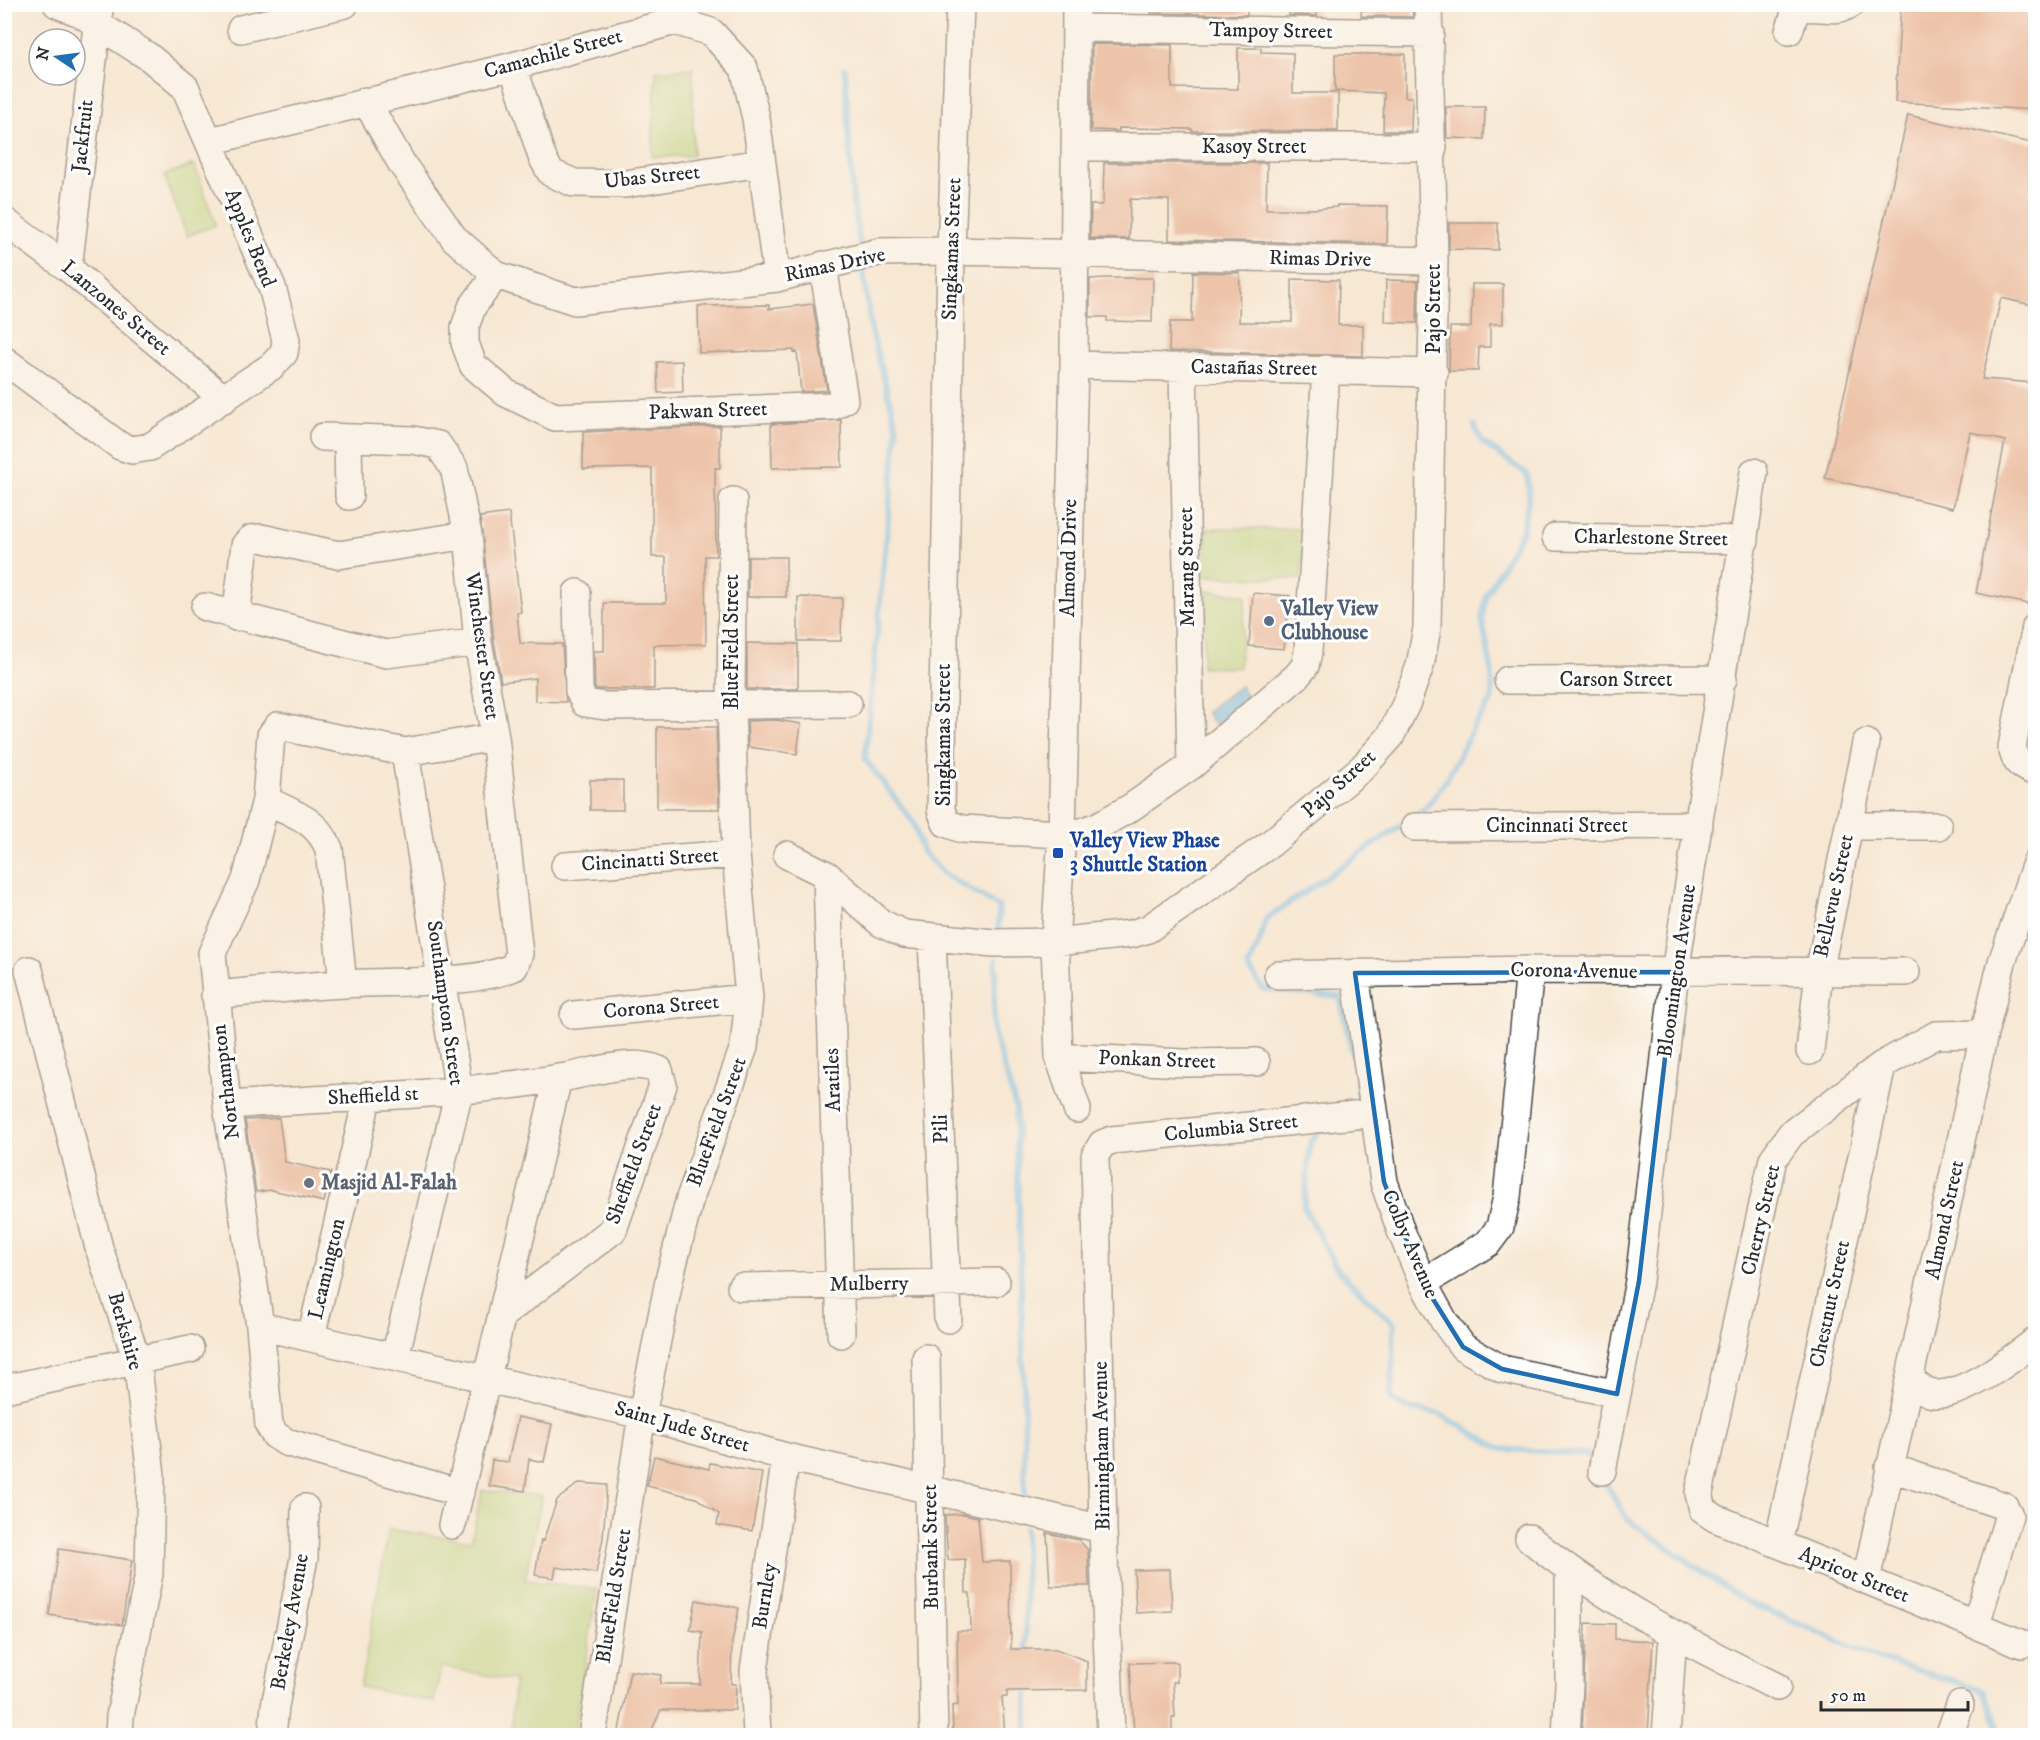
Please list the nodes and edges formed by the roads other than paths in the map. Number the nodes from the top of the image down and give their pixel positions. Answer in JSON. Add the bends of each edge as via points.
{"nodes":[{"id":1,"x":57,"y":4,"type":"edge"},
{"id":2,"x":960,"y":4,"type":"edge"},
{"id":3,"x":1428,"y":4,"type":"edge"},
{"id":4,"x":1851,"y":4,"type":"edge"},
{"id":5,"x":331,"y":7,"type":"edge"},
{"id":6,"x":98,"y":14,"type":"edge"},
{"id":7,"x":1076,"y":16,"type":"edge"},
{"id":8,"x":241,"y":29,"type":"dead end"},
{"id":9,"x":1789,"y":31,"type":"dead end"},
{"id":10,"x":1431,"y":33,"type":"junction"},
{"id":11,"x":513,"y":66,"type":"junction"},
{"id":12,"x":366,"y":101,"type":"junction"},
{"id":13,"x":210,"y":141,"type":"junction"},
{"id":14,"x":1075,"y":147,"type":"junction"},
{"id":15,"x":1433,"y":147,"type":"junction"},
{"id":16,"x":761,"y":163,"type":"junction"},
{"id":17,"x":4,"y":220,"type":"edge"},
{"id":18,"x":951,"y":251,"type":"junction"},
{"id":19,"x":1075,"y":254,"type":"junction"},
{"id":20,"x":1434,"y":261,"type":"junction"},
{"id":21,"x":823,"y":264,"type":"junction"},
{"id":22,"x":69,"y":267,"type":"junction"},
{"id":23,"x":496,"y":275,"type":"junction"},
{"id":24,"x":777,"y":278,"type":"junction"},
{"id":25,"x":4,"y":360,"type":"edge"},
{"id":26,"x":1074,"y":365,"type":"junction"},
{"id":27,"x":1183,"y":367,"type":"junction"},
{"id":28,"x":1326,"y":369,"type":"junction"},
{"id":29,"x":1434,"y":373,"type":"junction"},
{"id":30,"x":224,"y":399,"type":"junction"},
{"id":31,"x":1754,"y":472,"type":"dead end"},
{"id":32,"x":349,"y":496,"type":"dead end"},
{"id":33,"x":733,"y":501,"type":"dead end"},
{"id":34,"x":468,"y":535,"type":"junction"},
{"id":35,"x":1556,"y":537,"type":"dead end"},
{"id":36,"x":1745,"y":540,"type":"junction"},
{"id":37,"x":577,"y":593,"type":"dead end"},
{"id":38,"x":205,"y":607,"type":"dead end"},
{"id":39,"x":236,"y":616,"type":"junction"},
{"id":40,"x":2036,"y":627,"type":"edge"},
{"id":41,"x":478,"y":642,"type":"junction"},
{"id":42,"x":1723,"y":679,"type":"junction"},
{"id":43,"x":1508,"y":680,"type":"dead end"},
{"id":44,"x":848,"y":704,"type":"dead end"},
{"id":45,"x":731,"y":705,"type":"junction"},
{"id":46,"x":495,"y":737,"type":"junction"},
{"id":47,"x":1866,"y":743,"type":"dead end"},
{"id":48,"x":405,"y":752,"type":"junction"},
{"id":49,"x":1191,"y":766,"type":"junction"},
{"id":50,"x":2036,"y":772,"type":"edge"},
{"id":51,"x":266,"y":800,"type":"junction"},
{"id":52,"x":1699,"y":825,"type":"junction"},
{"id":53,"x":1849,"y":826,"type":"junction"},
{"id":54,"x":1938,"y":826,"type":"dead end"},
{"id":55,"x":1415,"y":827,"type":"dead end"},
{"id":56,"x":1062,"y":834,"type":"junction"},
{"id":57,"x":736,"y":854,"type":"junction"},
{"id":58,"x":787,"y":855,"type":"dead end"},
{"id":59,"x":2036,"y":863,"type":"edge"},
{"id":60,"x":565,"y":866,"type":"dead end"},
{"id":61,"x":827,"y":875,"type":"junction"},
{"id":62,"x":932,"y":938,"type":"junction"},
{"id":63,"x":1055,"y":942,"type":"junction"},
{"id":64,"x":29,"y":970,"type":"dead end"},
{"id":65,"x":1530,"y":970,"type":"junction"},
{"id":66,"x":1675,"y":972,"type":"junction"},
{"id":67,"x":1819,"y":972,"type":"junction"},
{"id":68,"x":1906,"y":972,"type":"dead end"},
{"id":69,"x":1355,"y":973,"type":"junction"},
{"id":70,"x":1278,"y":975,"type":"dead end"},
{"id":71,"x":442,"y":980,"type":"junction"},
{"id":72,"x":343,"y":984,"type":"junction"},
{"id":73,"x":215,"y":995,"type":"junction"},
{"id":74,"x":749,"y":998,"type":"junction"},
{"id":75,"x":574,"y":1015,"type":"dead end"},
{"id":76,"x":1984,"y":1034,"type":"junction"},
{"id":77,"x":1810,"y":1051,"type":"dead end"},
{"id":78,"x":1059,"y":1057,"type":"junction"},
{"id":79,"x":1256,"y":1062,"type":"dead end"},
{"id":80,"x":1882,"y":1065,"type":"junction"},
{"id":81,"x":659,"y":1070,"type":"joint"},
{"id":82,"x":558,"y":1078,"type":"junction"},
{"id":83,"x":459,"y":1091,"type":"junction"},
{"id":84,"x":368,"y":1095,"type":"junction"},
{"id":85,"x":228,"y":1105,"type":"junction"},
{"id":86,"x":1077,"y":1109,"type":"dead end"},
{"id":87,"x":1374,"y":1113,"type":"junction"},
{"id":88,"x":1095,"y":1156,"type":"joint"},
{"id":89,"x":996,"y":1282,"type":"dead end"},
{"id":90,"x":947,"y":1283,"type":"junction"},
{"id":91,"x":1423,"y":1283,"type":"junction"},
{"id":92,"x":840,"y":1285,"type":"junction"},
{"id":93,"x":741,"y":1287,"type":"dead end"},
{"id":94,"x":502,"y":1315,"type":"junction"},
{"id":95,"x":948,"y":1319,"type":"dead end"},
{"id":96,"x":260,"y":1326,"type":"junction"},
{"id":97,"x":841,"y":1334,"type":"dead end"},
{"id":98,"x":311,"y":1337,"type":"junction"},
{"id":99,"x":2036,"y":1341,"type":"edge"},
{"id":100,"x":190,"y":1349,"type":"dead end"},
{"id":101,"x":395,"y":1357,"type":"junction"},
{"id":102,"x":926,"y":1358,"type":"dead end"},
{"id":103,"x":136,"y":1360,"type":"junction"},
{"id":104,"x":487,"y":1378,"type":"junction"},
{"id":105,"x":1911,"y":1380,"type":"junction"},
{"id":106,"x":4,"y":1389,"type":"edge"},
{"id":107,"x":1617,"y":1394,"type":"junction"},
{"id":108,"x":642,"y":1415,"type":"junction"},
{"id":109,"x":786,"y":1457,"type":"junction"},
{"id":110,"x":1889,"y":1467,"type":"junction"},
{"id":111,"x":1602,"y":1471,"type":"dead end"},
{"id":112,"x":931,"y":1491,"type":"junction"},
{"id":113,"x":460,"y":1493,"type":"junction"},
{"id":114,"x":1700,"y":1493,"type":"joint"},
{"id":115,"x":305,"y":1508,"type":"dead end"},
{"id":116,"x":452,"y":1525,"type":"dead end"},
{"id":117,"x":1103,"y":1529,"type":"junction"},
{"id":118,"x":1529,"y":1538,"type":"dead end"},
{"id":119,"x":1778,"y":1544,"type":"junction"},
{"id":120,"x":1569,"y":1572,"type":"junction"},
{"id":121,"x":1866,"y":1580,"type":"junction"},
{"id":122,"x":1976,"y":1624,"type":"junction"},
{"id":123,"x":1673,"y":1635,"type":"junction"},
{"id":124,"x":2022,"y":1644,"type":"dead end"},
{"id":125,"x":1777,"y":1687,"type":"dead end"},
{"id":126,"x":1960,"y":1705,"type":"dead end"},
{"id":127,"x":119,"y":1736,"type":"edge"},
{"id":128,"x":272,"y":1736,"type":"edge"},
{"id":129,"x":592,"y":1736,"type":"edge"},
{"id":130,"x":757,"y":1736,"type":"edge"},
{"id":131,"x":934,"y":1736,"type":"edge"},
{"id":132,"x":1111,"y":1736,"type":"edge"},
{"id":133,"x":1566,"y":1736,"type":"edge"},
{"id":134,"x":1666,"y":1736,"type":"edge"},
{"id":135,"x":1949,"y":1736,"type":"edge"}],
"edges":[{"from":1,"to":6,"type":"street","name":"Apples Bend"},
{"from":2,"to":18,"type":"street","name":"Singkamas Street"},
{"from":3,"to":10,"type":"street","name":"Pajo Street"},
{"from":4,"to":9,"type":"street","via":[[1840,10],[1804,6],[1796,10]]},
{"from":5,"to":8,"type":"street"},
{"from":6,"to":13,"type":"street","name":"Apples Bend","via":[[185,87]]},
{"from":6,"to":22,"type":"street","name":"Jackfruit"},
{"from":7,"to":10,"type":"street","name":"Tampoy Street"},
{"from":7,"to":14,"type":"street","name":"Almond Drive"},
{"from":10,"to":15,"type":"street","name":"Pajo Street"},
{"from":11,"to":12,"type":"street","name":"Camachile Street"},
{"from":11,"to":16,"type":"street","name":"Ubas Street","via":[[546,165],[551,173],[574,183],[626,184]]},
{"from":11,"to":16,"type":"street","name":"Camachile Street","via":[[675,21],[711,32],[744,68],[756,118]]},
{"from":12,"to":13,"type":"street","name":"Camachile Street"},
{"from":12,"to":23,"type":"street","name":"Rimas Drive","via":[[402,164],[454,238]]},
{"from":13,"to":30,"type":"street","name":"Apples Bend","via":[[272,287],[286,340],[284,352],[272,366]]},
{"from":14,"to":15,"type":"street","name":"Kasoy Street"},
{"from":14,"to":19,"type":"street","name":"Almond Drive"},
{"from":15,"to":20,"type":"street","name":"Pajo Street"},
{"from":16,"to":24,"type":"street","name":"Camachile Street"},
{"from":17,"to":22,"type":"street","name":"Lanzones Street"},
{"from":18,"to":19,"type":"street","name":"Rimas Drive"},
{"from":18,"to":21,"type":"street","name":"Rimas Drive","via":[[879,252]]},
{"from":18,"to":56,"type":"street","name":"Singkamas Street","via":[[941,810],[946,823],[962,829]]},
{"from":19,"to":20,"type":"street","name":"Rimas Drive"},
{"from":19,"to":26,"type":"street","name":"Almond Drive"},
{"from":20,"to":29,"type":"street","name":"Pajo Street"},
{"from":21,"to":23,"type":"street","name":"Pakwan Street","via":[[844,400],[832,406],[555,417],[506,393],[473,365],[465,343],[465,327],[472,307]]},
{"from":21,"to":24,"type":"street","name":"Rimas Drive"},
{"from":22,"to":30,"type":"street","name":"Lanzones Street"},
{"from":23,"to":24,"type":"street","name":"Rimas Drive","via":[[575,301]]},
{"from":25,"to":30,"type":"street","name":"Apples Bend","via":[[120,446],[132,450],[150,447]]},
{"from":26,"to":27,"type":"street","name":"Castañas Street"},
{"from":26,"to":56,"type":"street","name":"Almond Drive"},
{"from":27,"to":28,"type":"street","name":"Castañas Street"},
{"from":27,"to":49,"type":"street","name":"Marang Street"},
{"from":28,"to":29,"type":"street","name":"Castañas Street"},
{"from":28,"to":49,"type":"street","name":"Singkamas Street","via":[[1305,666]]},
{"from":29,"to":63,"type":"street","name":"Pajo Street","via":[[1427,628],[1420,666],[1390,736],[1362,768],[1270,844],[1163,920],[1131,934]]},
{"from":31,"to":36,"type":"street","name":"Bloomington Avenue"},
{"from":32,"to":34,"type":"street","name":"Winchester Street","via":[[335,438],[413,440],[438,445],[454,468]]},
{"from":33,"to":45,"type":"street","name":"BlueField Street"},
{"from":34,"to":39,"type":"street","via":[[338,555],[251,538],[245,545]]},
{"from":34,"to":41,"type":"street","name":"Winchester Street"},
{"from":35,"to":36,"type":"street","name":"Charlestone Street"},
{"from":36,"to":42,"type":"street","name":"Bloomington Avenue"},
{"from":37,"to":45,"type":"street","via":[[579,691],[585,703]]},
{"from":38,"to":39,"type":"street"},
{"from":39,"to":41,"type":"street","via":[[386,654]]},
{"from":40,"to":50,"type":"street","via":[[2012,747],[2014,759],[2022,768]]},
{"from":41,"to":46,"type":"street","name":"Winchester Street"},
{"from":42,"to":43,"type":"street","name":"Carson Street"},
{"from":42,"to":52,"type":"street","name":"Bloomington Avenue"},
{"from":44,"to":45,"type":"street"},
{"from":45,"to":57,"type":"street","name":"BlueField Street"},
{"from":46,"to":48,"type":"street"},
{"from":46,"to":71,"type":"street","name":"Winchester Street","via":[[519,954],[514,967],[503,972]]},
{"from":47,"to":53,"type":"street","name":"Bellevue Street"},
{"from":48,"to":51,"type":"street","name":"Northampton","via":[[278,726],[270,735]]},
{"from":48,"to":71,"type":"street","name":"Southampton Street"},
{"from":49,"to":56,"type":"street","name":"Singkamas Street","via":[[1098,826]]},
{"from":51,"to":72,"type":"street","via":[[316,826],[324,836],[329,849]]},
{"from":51,"to":73,"type":"street","name":"Northampton","via":[[246,880],[212,953]]},
{"from":52,"to":55,"type":"street","name":"Cincinnati Street"},
{"from":52,"to":66,"type":"street","name":"Bloomington Avenue"},
{"from":53,"to":54,"type":"street"},
{"from":53,"to":67,"type":"street","name":"Bellevue Street"},
{"from":56,"to":63,"type":"street","name":"Almond Drive"},
{"from":57,"to":60,"type":"street","name":"Cincinatti Street"},
{"from":57,"to":74,"type":"street","name":"BlueField Street"},
{"from":58,"to":61,"type":"street","name":"Pajo Street"},
{"from":59,"to":76,"type":"street","name":"Almond Street","via":[[2002,962]]},
{"from":61,"to":62,"type":"street","name":"Pajo Street","via":[[881,923],[904,934]]},
{"from":61,"to":92,"type":"street","name":"Aratiles"},
{"from":62,"to":63,"type":"street","name":"Pajo Street","via":[[994,944]]},
{"from":62,"to":90,"type":"street","name":"Pili"},
{"from":63,"to":78,"type":"street","name":"Almond Drive"},
{"from":64,"to":103,"type":"street","name":"Berkshire","via":[[99,1248]]},
{"from":65,"to":66,"type":"street","name":"Corona Avenue"},
{"from":65,"to":69,"type":"street","name":"Corona Avenue"},
{"from":65,"to":91,"type":"street","via":[[1507,1197],[1500,1227],[1488,1243]]},
{"from":66,"to":67,"type":"street","name":"Corona Avenue"},
{"from":66,"to":107,"type":"street","name":"Bloomington Avenue","via":[[1639,1281]]},
{"from":67,"to":68,"type":"street","name":"Corona Avenue"},
{"from":67,"to":77,"type":"street","name":"Bellevue Street"},
{"from":69,"to":70,"type":"street","name":"Corona Avenue"},
{"from":69,"to":87,"type":"street","name":"Colby Avenue"},
{"from":71,"to":72,"type":"street"},
{"from":71,"to":83,"type":"street","name":"Southampton Street"},
{"from":72,"to":73,"type":"street"},
{"from":73,"to":85,"type":"street","name":"Northampton"},
{"from":74,"to":75,"type":"street","name":"Corona Street"},
{"from":74,"to":108,"type":"street","name":"BlueField Street","via":[[744,1047],[690,1198]]},
{"from":76,"to":80,"type":"street","name":"Cherry Street","via":[[1936,1035]]},
{"from":76,"to":105,"type":"street","name":"Almond Street"},
{"from":78,"to":79,"type":"street","name":"Ponkan Street"},
{"from":78,"to":86,"type":"street","name":"Almond Drive"},
{"from":80,"to":114,"type":"street","name":"Cherry Street","via":[[1791,1134],[1773,1159]]},
{"from":80,"to":119,"type":"street","name":"Chestnut Street"},
{"from":81,"to":82,"type":"street","name":"Sheffield st","via":[[644,1063]]},
{"from":81,"to":94,"type":"street","name":"Sheffield Street","via":[[663,1085],[613,1230]]},
{"from":82,"to":83,"type":"street","name":"Sheffield st"},
{"from":82,"to":94,"type":"street"},
{"from":83,"to":84,"type":"street","name":"Sheffield st"},
{"from":83,"to":101,"type":"street","name":"Southampton Street"},
{"from":84,"to":85,"type":"street","name":"Sheffield st"},
{"from":84,"to":98,"type":"street","name":"Leamington"},
{"from":85,"to":96,"type":"street","name":"Northampton"},
{"from":87,"to":88,"type":"street","name":"Columbia Street","via":[[1112,1140],[1102,1144]]},
{"from":87,"to":91,"type":"street","name":"Colby Avenue","via":[[1384,1182]]},
{"from":88,"to":117,"type":"street","name":"Birmingham Avenue"},
{"from":89,"to":90,"type":"street","name":"Mulberry"},
{"from":90,"to":92,"type":"street","name":"Mulberry"},
{"from":90,"to":95,"type":"street","name":"Pili"},
{"from":91,"to":107,"type":"street","name":"Colby Avenue","via":[[1463,1347],[1502,1369]]},
{"from":92,"to":93,"type":"street","name":"Mulberry"},
{"from":92,"to":97,"type":"street","name":"Aratiles"},
{"from":94,"to":104,"type":"street"},
{"from":96,"to":98,"type":"street","name":"Saint Jude Street"},
{"from":96,"to":113,"type":"street","name":"Northampton","via":[[269,1425],[275,1435],[285,1442]]},
{"from":98,"to":101,"type":"street","name":"Saint Jude Street"},
{"from":99,"to":105,"type":"street","via":[[1990,1375],[1948,1392],[1935,1395]]},
{"from":100,"to":103,"type":"street"},
{"from":101,"to":104,"type":"street","name":"Saint Jude Street"},
{"from":102,"to":112,"type":"street","name":"Burbank Street"},
{"from":103,"to":106,"type":"street"},
{"from":103,"to":127,"type":"street","name":"Berkshire","via":[[151,1475],[148,1574]]},
{"from":104,"to":108,"type":"street","name":"Saint Jude Street"},
{"from":104,"to":113,"type":"street"},
{"from":105,"to":110,"type":"street","name":"Almond Street"},
{"from":107,"to":111,"type":"street","name":"Bloomington Avenue"},
{"from":108,"to":109,"type":"street","name":"Saint Jude Street"},
{"from":108,"to":129,"type":"street","name":"BlueField Street"},
{"from":109,"to":112,"type":"street","name":"Saint Jude Street"},
{"from":109,"to":130,"type":"street","name":"Burnley","via":[[754,1670]]},
{"from":110,"to":121,"type":"street","name":"Almond Street"},
{"from":110,"to":122,"type":"street","via":[[1992,1501],[2004,1506],[2009,1515]]},
{"from":112,"to":117,"type":"street","name":"Saint Jude Street"},
{"from":112,"to":131,"type":"street","name":"Burbank Street"},
{"from":113,"to":116,"type":"street"},
{"from":114,"to":119,"type":"street","name":"Apricot Street","via":[[1703,1510],[1715,1518]]},
{"from":115,"to":128,"type":"street","name":"Berkeley Avenue","via":[[304,1558]]},
{"from":117,"to":132,"type":"street","name":"Birmingham Avenue"},
{"from":118,"to":120,"type":"street"},
{"from":119,"to":121,"type":"street","name":"Apricot Street"},
{"from":120,"to":123,"type":"street"},
{"from":120,"to":133,"type":"street"},
{"from":121,"to":122,"type":"street","name":"Apricot Street"},
{"from":122,"to":124,"type":"street","name":"Apricot Street"},
{"from":123,"to":125,"type":"street"},
{"from":123,"to":134,"type":"street"},
{"from":126,"to":135,"type":"street"}]}
